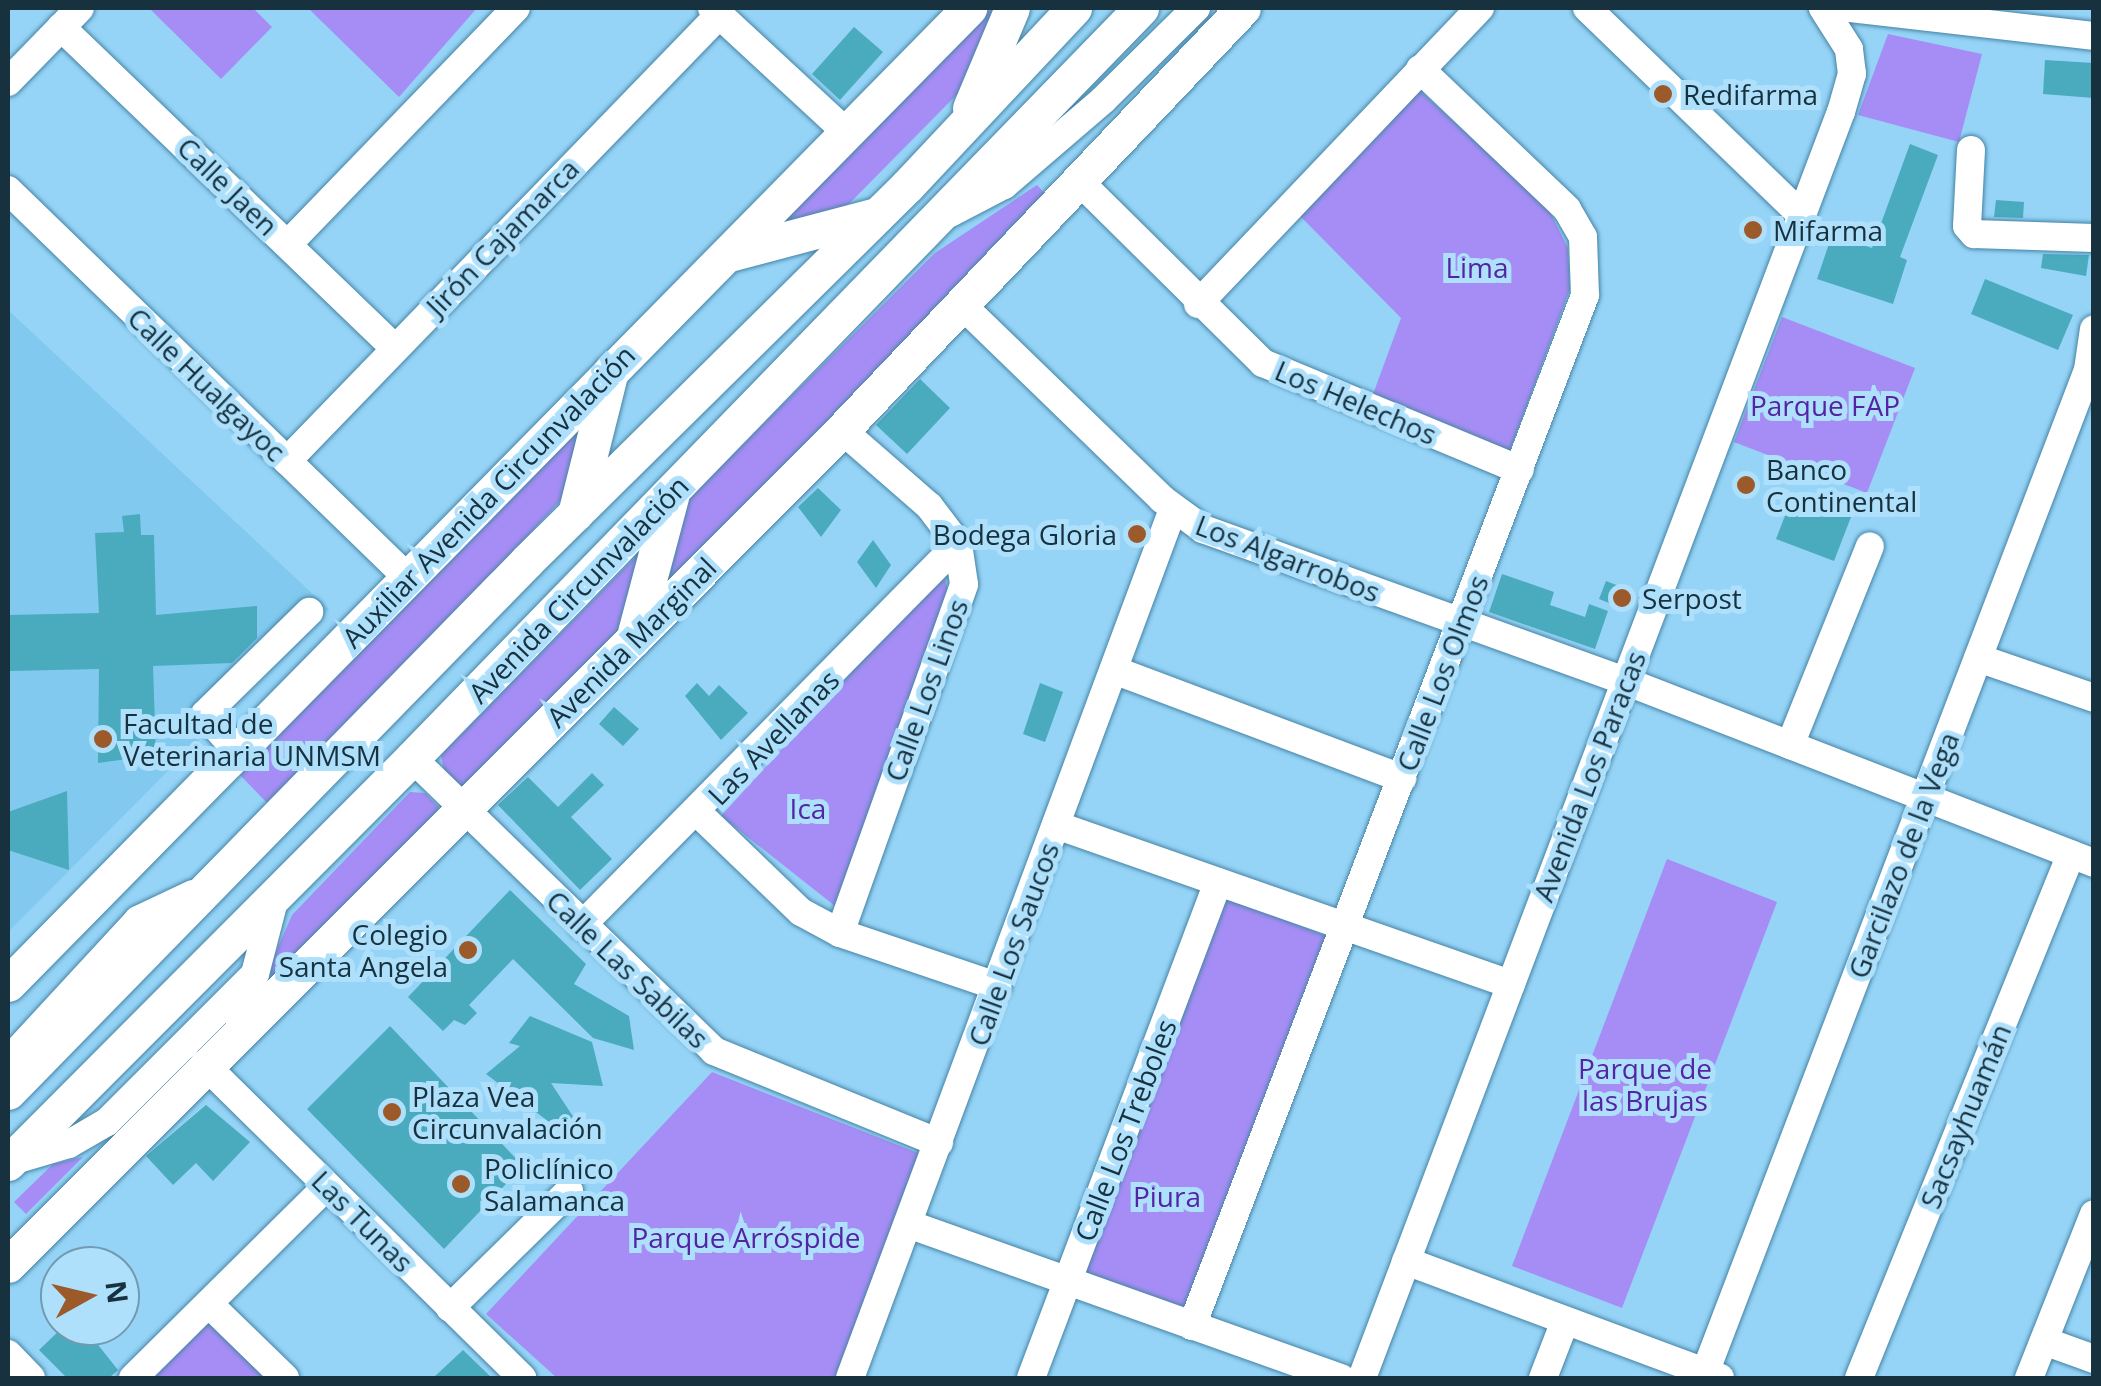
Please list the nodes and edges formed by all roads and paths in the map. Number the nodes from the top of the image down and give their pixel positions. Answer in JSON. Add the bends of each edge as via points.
{"nodes":[{"id":1,"x":516,"y":8,"type":"edge"},
{"id":2,"x":1012,"y":8,"type":"edge"},
{"id":3,"x":1074,"y":8,"type":"edge"},
{"id":4,"x":1141,"y":8,"type":"edge"},
{"id":5,"x":1196,"y":8,"type":"edge"},
{"id":6,"x":1243,"y":8,"type":"edge"},
{"id":7,"x":1480,"y":8,"type":"edge"},
{"id":8,"x":1587,"y":8,"type":"edge"},
{"id":9,"x":1823,"y":8,"type":"edge"},
{"id":10,"x":1849,"y":8,"type":"edge"},
{"id":11,"x":716,"y":11,"type":"edge"},
{"id":12,"x":952,"y":13,"type":"edge"},
{"id":13,"x":1999,"y":16,"type":"edge"},
{"id":14,"x":71,"y":17,"type":"edge"},
{"id":15,"x":2094,"y":36,"type":"edge"},
{"id":16,"x":1420,"y":69,"type":"junction"},
{"id":17,"x":8,"y":82,"type":"edge"},
{"id":18,"x":960,"y":131,"type":"junction"},
{"id":19,"x":846,"y":132,"type":"junction"},
{"id":20,"x":1971,"y":150,"type":"dead end"},
{"id":21,"x":1081,"y":182,"type":"junction"},
{"id":22,"x":8,"y":190,"type":"edge"},
{"id":23,"x":1799,"y":213,"type":"junction"},
{"id":24,"x":878,"y":215,"type":"junction"},
{"id":25,"x":940,"y":219,"type":"junction"},
{"id":26,"x":2094,"y":238,"type":"edge"},
{"id":27,"x":288,"y":244,"type":"junction"},
{"id":28,"x":726,"y":254,"type":"junction"},
{"id":29,"x":1198,"y":304,"type":"junction"},
{"id":30,"x":962,"y":305,"type":"junction"},
{"id":31,"x":2094,"y":329,"type":"edge"},
{"id":32,"x":394,"y":347,"type":"junction"},
{"id":33,"x":612,"y":370,"type":"junction"},
{"id":34,"x":2091,"y":371,"type":"edge"},
{"id":35,"x":842,"y":430,"type":"junction"},
{"id":36,"x":286,"y":461,"type":"junction"},
{"id":37,"x":1520,"y":470,"type":"junction"},
{"id":38,"x":672,"y":493,"type":"junction"},
{"id":39,"x":1174,"y":509,"type":"junction"},
{"id":40,"x":575,"y":514,"type":"junction"},
{"id":41,"x":958,"y":544,"type":"junction"},
{"id":42,"x":1870,"y":546,"type":"dead end"},
{"id":43,"x":408,"y":578,"type":"junction"},
{"id":44,"x":308,"y":612,"type":"dead end"},
{"id":45,"x":1462,"y":622,"type":"junction"},
{"id":46,"x":632,"y":641,"type":"junction"},
{"id":47,"x":1978,"y":658,"type":"junction"},
{"id":48,"x":1114,"y":670,"type":"junction"},
{"id":49,"x":1625,"y":682,"type":"junction"},
{"id":50,"x":2094,"y":698,"type":"edge"},
{"id":51,"x":1790,"y":746,"type":"junction"},
{"id":52,"x":237,"y":751,"type":"junction"},
{"id":53,"x":412,"y":758,"type":"junction"},
{"id":54,"x":1402,"y":778,"type":"junction"},
{"id":55,"x":1925,"y":798,"type":"junction"},
{"id":56,"x":464,"y":808,"type":"junction"},
{"id":57,"x":699,"y":814,"type":"junction"},
{"id":58,"x":1056,"y":825,"type":"junction"},
{"id":59,"x":2082,"y":858,"type":"edge"},
{"id":60,"x":228,"y":871,"type":"junction"},
{"id":61,"x":1218,"y":882,"type":"junction"},
{"id":62,"x":582,"y":926,"type":"junction"},
{"id":63,"x":1345,"y":927,"type":"junction"},
{"id":64,"x":840,"y":932,"type":"junction"},
{"id":65,"x":8,"y":984,"type":"edge"},
{"id":66,"x":1510,"y":984,"type":"junction"},
{"id":67,"x":997,"y":986,"type":"junction"},
{"id":68,"x":8,"y":1060,"type":"edge"},
{"id":69,"x":204,"y":1064,"type":"junction"},
{"id":70,"x":8,"y":1092,"type":"edge"},
{"id":71,"x":939,"y":1143,"type":"junction"},
{"id":72,"x":9,"y":1162,"type":"edge"},
{"id":73,"x":328,"y":1186,"type":"junction"},
{"id":74,"x":569,"y":1191,"type":"dead end"},
{"id":75,"x":2094,"y":1214,"type":"edge"},
{"id":76,"x":908,"y":1224,"type":"junction"},
{"id":77,"x":1406,"y":1261,"type":"junction"},
{"id":78,"x":8,"y":1265,"type":"edge"},
{"id":79,"x":1068,"y":1281,"type":"junction"},
{"id":80,"x":209,"y":1304,"type":"junction"},
{"id":81,"x":450,"y":1308,"type":"junction"},
{"id":82,"x":1565,"y":1321,"type":"junction"},
{"id":83,"x":1192,"y":1326,"type":"junction"},
{"id":84,"x":2044,"y":1341,"type":"junction"},
{"id":85,"x":8,"y":1354,"type":"edge"},
{"id":86,"x":2094,"y":1359,"type":"edge"},
{"id":87,"x":1709,"y":1377,"type":"edge"},
{"id":88,"x":31,"y":1378,"type":"edge"},
{"id":89,"x":134,"y":1378,"type":"edge"},
{"id":90,"x":285,"y":1378,"type":"edge"},
{"id":91,"x":522,"y":1378,"type":"edge"},
{"id":92,"x":850,"y":1378,"type":"edge"},
{"id":93,"x":1031,"y":1378,"type":"edge"},
{"id":94,"x":1341,"y":1378,"type":"edge"},
{"id":95,"x":1362,"y":1378,"type":"edge"},
{"id":96,"x":1543,"y":1378,"type":"edge"},
{"id":97,"x":1860,"y":1378,"type":"edge"},
{"id":98,"x":2029,"y":1378,"type":"edge"}],
"edges":[{"from":1,"to":27,"type":"street"},
{"from":2,"to":18,"type":"main road"},
{"from":3,"to":18,"type":"main road","name":"Avenida Circunvalación"},
{"from":4,"to":25,"type":"main road","name":"Avenida Circunvalación"},
{"from":5,"to":25,"type":"street","via":[[1004,185]]},
{"from":6,"to":21,"type":"main road","name":"Avenida Marginal"},
{"from":7,"to":16,"type":"street"},
{"from":8,"to":23,"type":"street"},
{"from":9,"to":23,"type":"street","name":"Avenida Los Paracas","via":[[1850,49],[1852,74]]},
{"from":10,"to":13,"type":"street"},
{"from":11,"to":19,"type":"street"},
{"from":11,"to":32,"type":"street","name":"Jirón Cajamarca"},
{"from":12,"to":19,"type":"main road","name":"Auxiliar Avenida Circunvalación"},
{"from":13,"to":15,"type":"street"},
{"from":14,"to":17,"type":"street"},
{"from":14,"to":27,"type":"street","name":"Calle Jaen"},
{"from":16,"to":29,"type":"street"},
{"from":16,"to":37,"type":"street","name":"Calle Los Olmos","via":[[1566,209],[1583,237],[1585,295]]},
{"from":18,"to":24,"type":"main road","name":"Avenida Circunvalación"},
{"from":19,"to":28,"type":"main road","name":"Auxiliar Avenida Circunvalación"},
{"from":20,"to":26,"type":"street","via":[[1970,231]]},
{"from":21,"to":29,"type":"street","name":"Los Helechos"},
{"from":21,"to":30,"type":"main road","name":"Avenida Marginal"},
{"from":22,"to":36,"type":"street","name":"Calle Hualgayoc"},
{"from":23,"to":49,"type":"street","name":"Avenida Los Paracas"},
{"from":24,"to":28,"type":"main road"},
{"from":24,"to":40,"type":"main road","name":"Avenida Circunvalación"},
{"from":25,"to":38,"type":"main road","name":"Avenida Circunvalación"},
{"from":27,"to":32,"type":"street","name":"Calle Jaen"},
{"from":28,"to":33,"type":"main road","name":"Auxiliar Avenida Circunvalación"},
{"from":29,"to":37,"type":"street","name":"Los Helechos","via":[[1263,362],[1304,385]]},
{"from":30,"to":35,"type":"main road","name":"Avenida Marginal"},
{"from":30,"to":39,"type":"street","name":"Los Algarrobos"},
{"from":31,"to":34,"type":"street","name":"Garcilazo de la Vega"},
{"from":32,"to":36,"type":"street","name":"Jirón Cajamarca"},
{"from":33,"to":40,"type":"main road"},
{"from":33,"to":43,"type":"main road","name":"Auxiliar Avenida Circunvalación"},
{"from":34,"to":47,"type":"street","name":"Garcilazo de la Vega"},
{"from":35,"to":41,"type":"street","via":[[903,480]]},
{"from":35,"to":46,"type":"main road","name":"Avenida Marginal"},
{"from":36,"to":43,"type":"street","name":"Calle Hualgayoc"},
{"from":37,"to":45,"type":"street","name":"Calle Los Olmos"},
{"from":38,"to":46,"type":"main road"},
{"from":38,"to":53,"type":"main road","name":"Avenida Circunvalación"},
{"from":39,"to":45,"type":"street","name":"Los Algarrobos","via":[[1204,529]]},
{"from":39,"to":48,"type":"street","name":"Calle Los Saucos"},
{"from":40,"to":60,"type":"main road","name":"Avenida Circunvalación"},
{"from":41,"to":57,"type":"street","name":"Las Avellanas"},
{"from":41,"to":64,"type":"street","name":"Calle Los Linos","via":[[964,584]]},
{"from":42,"to":51,"type":"street"},
{"from":43,"to":52,"type":"main road","name":"Auxiliar Avenida Circunvalación"},
{"from":44,"to":52,"type":"street","via":[[205,714]]},
{"from":45,"to":49,"type":"street","name":"Los Algarrobos"},
{"from":45,"to":54,"type":"street","name":"Calle Los Olmos"},
{"from":46,"to":56,"type":"main road","name":"Avenida Marginal"},
{"from":47,"to":50,"type":"street"},
{"from":47,"to":55,"type":"street","name":"Garcilazo de la Vega"},
{"from":48,"to":54,"type":"street"},
{"from":48,"to":58,"type":"street","name":"Calle Los Saucos"},
{"from":49,"to":51,"type":"street","name":"Los Algarrobos"},
{"from":49,"to":66,"type":"street","name":"Avenida Los Paracas"},
{"from":51,"to":55,"type":"street","name":"Los Algarrobos"},
{"from":52,"to":65,"type":"main road","name":"Auxiliar Avenida Circunvalación"},
{"from":53,"to":56,"type":"street","name":"Calle Las Sabilas"},
{"from":53,"to":72,"type":"main road","name":"Avenida Circunvalación"},
{"from":54,"to":63,"type":"street","name":"Calle Los Olmos"},
{"from":55,"to":59,"type":"street","name":"Los Algarrobos"},
{"from":55,"to":87,"type":"street","name":"Garcilazo de la Vega"},
{"from":56,"to":62,"type":"street","name":"Calle Las Sabilas"},
{"from":56,"to":69,"type":"main road","name":"Avenida Marginal"},
{"from":57,"to":62,"type":"street","name":"Las Avellanas"},
{"from":57,"to":64,"type":"street","via":[[801,912]]},
{"from":58,"to":61,"type":"street"},
{"from":58,"to":67,"type":"street","name":"Calle Los Saucos"},
{"from":59,"to":97,"type":"street","name":"Sacsayhuamán"},
{"from":60,"to":68,"type":"street","via":[[138,920]]},
{"from":60,"to":70,"type":"main road","name":"Avenida Circunvalación"},
{"from":61,"to":63,"type":"street"},
{"from":61,"to":79,"type":"street","name":"Calle Los Treboles"},
{"from":62,"to":71,"type":"street","name":"Calle Las Sabilas","via":[[714,1051]]},
{"from":63,"to":66,"type":"street"},
{"from":63,"to":83,"type":"street","name":"Calle Los Olmos"},
{"from":64,"to":67,"type":"street"},
{"from":66,"to":77,"type":"street","name":"Avenida Los Paracas"},
{"from":67,"to":71,"type":"street","name":"Calle Los Saucos"},
{"from":69,"to":73,"type":"street","name":"Las Tunas"},
{"from":69,"to":78,"type":"main road","name":"Avenida Marginal"},
{"from":71,"to":76,"type":"street","name":"Calle Los Saucos"},
{"from":73,"to":80,"type":"street"},
{"from":73,"to":81,"type":"street","name":"Las Tunas"},
{"from":74,"to":81,"type":"street"},
{"from":75,"to":84,"type":"street"},
{"from":76,"to":79,"type":"street"},
{"from":76,"to":92,"type":"street","name":"Calle Los Saucos"},
{"from":77,"to":82,"type":"street"},
{"from":77,"to":95,"type":"street","name":"Avenida Los Paracas"},
{"from":79,"to":83,"type":"street"},
{"from":79,"to":93,"type":"street","name":"Calle Los Treboles"},
{"from":80,"to":89,"type":"street"},
{"from":80,"to":90,"type":"street"},
{"from":81,"to":91,"type":"street","name":"Las Tunas"},
{"from":82,"to":87,"type":"street"},
{"from":82,"to":96,"type":"street"},
{"from":83,"to":94,"type":"street"},
{"from":84,"to":86,"type":"street"},
{"from":84,"to":98,"type":"street"},
{"from":85,"to":88,"type":"street"}]}
